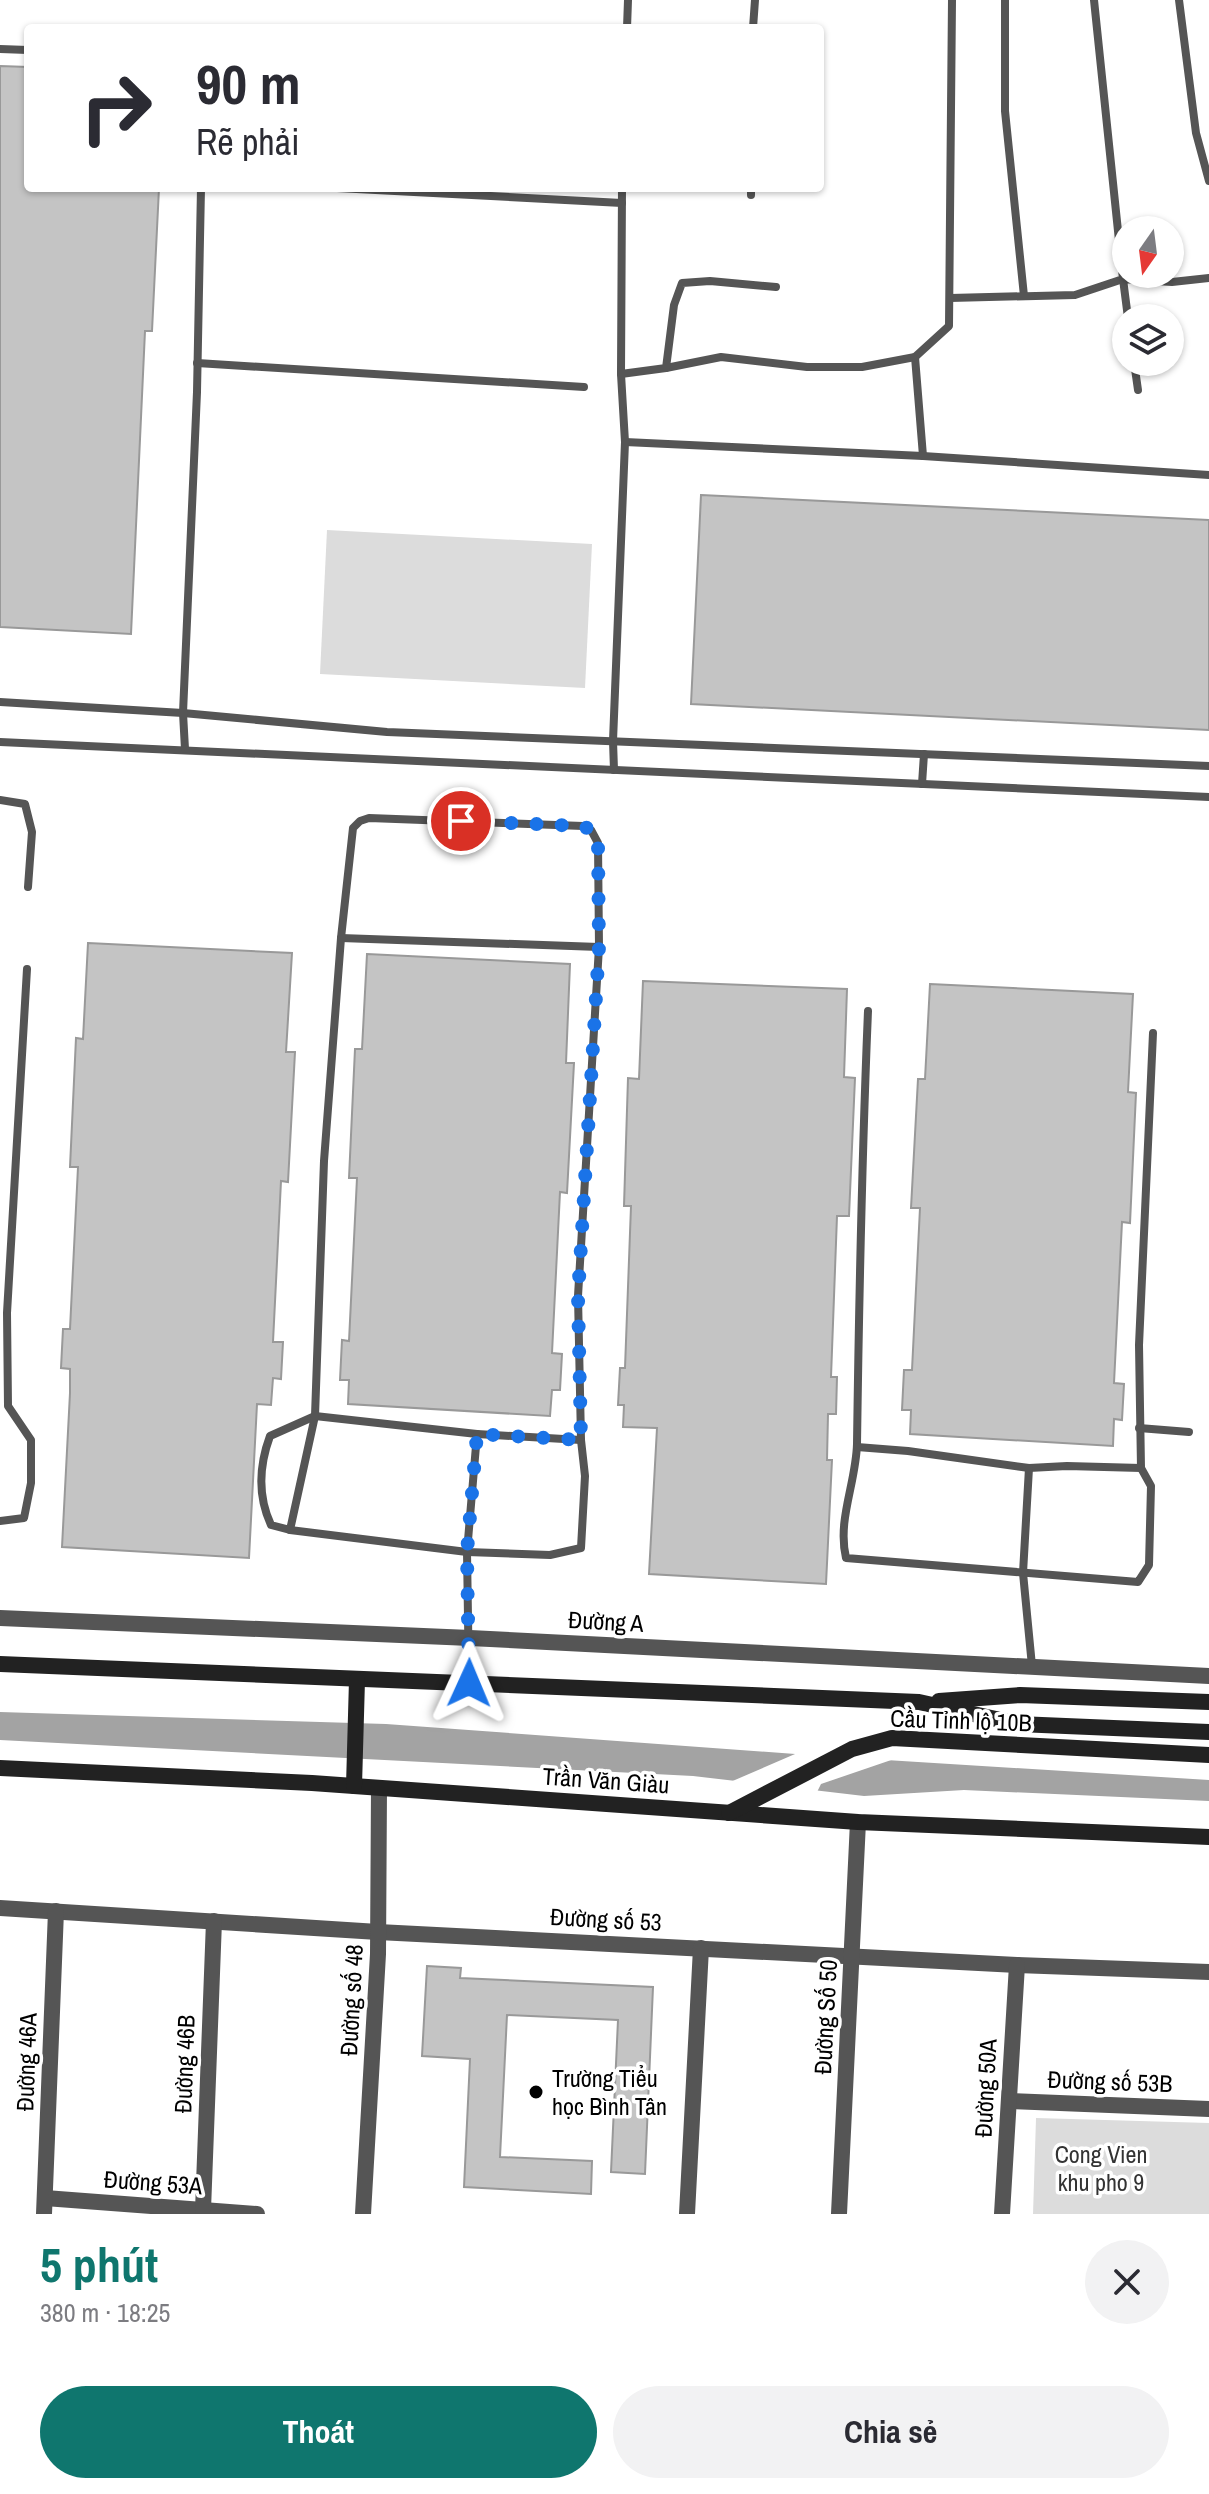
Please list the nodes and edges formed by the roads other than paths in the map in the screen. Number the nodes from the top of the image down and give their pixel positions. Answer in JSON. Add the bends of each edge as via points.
{"nodes":[{"id":1,"x":628,"y":0,"type":"edge"},
{"id":2,"x":755,"y":0,"type":"edge"},
{"id":3,"x":952,"y":0,"type":"edge"},
{"id":4,"x":1005,"y":0,"type":"edge"},
{"id":5,"x":1094,"y":0,"type":"edge"},
{"id":6,"x":1179,"y":0,"type":"edge"},
{"id":7,"x":627,"y":24,"type":"edge"},
{"id":8,"x":753,"y":24,"type":"edge"},
{"id":9,"x":0,"y":49,"type":"edge"},
{"id":10,"x":24,"y":50,"type":"edge"},
{"id":11,"x":1209,"y":181,"type":"edge"},
{"id":12,"x":201,"y":192,"type":"edge"},
{"id":13,"x":413,"y":192,"type":"edge"},
{"id":14,"x":622,"y":192,"type":"edge"},
{"id":15,"x":622,"y":203,"type":"junction"},
{"id":16,"x":1116,"y":216,"type":"edge"},
{"id":17,"x":1209,"y":278,"type":"edge"},
{"id":18,"x":1184,"y":281,"type":"edge"},
{"id":19,"x":1112,"y":283,"type":"edge"},
{"id":20,"x":776,"y":287,"type":"dead end"},
{"id":21,"x":1024,"y":296,"type":"junction"},
{"id":22,"x":950,"y":298,"type":"junction"},
{"id":23,"x":915,"y":357,"type":"junction"},
{"id":24,"x":197,"y":363,"type":"junction"},
{"id":25,"x":666,"y":368,"type":"junction"},
{"id":26,"x":621,"y":374,"type":"junction"},
{"id":27,"x":1136,"y":376,"type":"edge"},
{"id":28,"x":584,"y":387,"type":"dead end"},
{"id":29,"x":1138,"y":390,"type":"dead end"},
{"id":30,"x":625,"y":442,"type":"junction"},
{"id":31,"x":923,"y":456,"type":"junction"},
{"id":32,"x":1209,"y":475,"type":"edge"},
{"id":33,"x":0,"y":702,"type":"edge"},
{"id":34,"x":183,"y":713,"type":"junction"},
{"id":35,"x":613,"y":741,"type":"junction"},
{"id":36,"x":0,"y":742,"type":"edge"},
{"id":37,"x":185,"y":749,"type":"junction"},
{"id":38,"x":924,"y":754,"type":"junction"},
{"id":39,"x":1209,"y":766,"type":"edge"},
{"id":40,"x":614,"y":770,"type":"junction"},
{"id":41,"x":922,"y":784,"type":"junction"},
{"id":42,"x":1209,"y":797,"type":"edge"},
{"id":43,"x":0,"y":800,"type":"edge"},
{"id":44,"x":28,"y":887,"type":"dead end"},
{"id":45,"x":341,"y":938,"type":"junction"},
{"id":46,"x":599,"y":947,"type":"junction"},
{"id":47,"x":27,"y":969,"type":"dead end"},
{"id":48,"x":868,"y":1011,"type":"dead end"},
{"id":49,"x":1153,"y":1033,"type":"dead end"},
{"id":50,"x":4,"y":1406,"type":"edge"},
{"id":51,"x":315,"y":1416,"type":"junction"},
{"id":52,"x":1139,"y":1428,"type":"junction"},
{"id":53,"x":1189,"y":1432,"type":"dead end"},
{"id":54,"x":477,"y":1434,"type":"junction"},
{"id":55,"x":581,"y":1440,"type":"junction"},
{"id":56,"x":857,"y":1447,"type":"junction"},
{"id":57,"x":1029,"y":1468,"type":"junction"},
{"id":58,"x":1141,"y":1468,"type":"junction"},
{"id":59,"x":0,"y":1521,"type":"edge"},
{"id":60,"x":290,"y":1530,"type":"junction"},
{"id":61,"x":467,"y":1552,"type":"junction"},
{"id":62,"x":1023,"y":1573,"type":"junction"},
{"id":63,"x":0,"y":1618,"type":"edge"},
{"id":64,"x":470,"y":1638,"type":"junction"},
{"id":65,"x":0,"y":1664,"type":"edge"},
{"id":66,"x":1032,"y":1667,"type":"junction"},
{"id":67,"x":1209,"y":1676,"type":"edge"},
{"id":68,"x":357,"y":1680,"type":"junction"},
{"id":69,"x":469,"y":1683,"type":"junction"},
{"id":70,"x":1209,"y":1702,"type":"edge"},
{"id":71,"x":926,"y":1704,"type":"junction"},
{"id":72,"x":1209,"y":1732,"type":"edge"},
{"id":73,"x":1209,"y":1755,"type":"edge"},
{"id":74,"x":0,"y":1768,"type":"edge"},
{"id":75,"x":354,"y":1786,"type":"junction"},
{"id":76,"x":379,"y":1788,"type":"junction"},
{"id":77,"x":729,"y":1813,"type":"junction"},
{"id":78,"x":858,"y":1822,"type":"junction"},
{"id":79,"x":1209,"y":1837,"type":"edge"},
{"id":80,"x":0,"y":1908,"type":"edge"},
{"id":81,"x":56,"y":1911,"type":"junction"},
{"id":82,"x":214,"y":1921,"type":"junction"},
{"id":83,"x":378,"y":1932,"type":"junction"},
{"id":84,"x":701,"y":1948,"type":"junction"},
{"id":85,"x":852,"y":1955,"type":"junction"},
{"id":86,"x":1017,"y":1965,"type":"junction"},
{"id":87,"x":1209,"y":1972,"type":"edge"},
{"id":88,"x":1009,"y":2101,"type":"junction"},
{"id":89,"x":1209,"y":2109,"type":"edge"},
{"id":90,"x":44,"y":2206,"type":"edge"},
{"id":91,"x":203,"y":2210,"type":"junction"},
{"id":92,"x":257,"y":2214,"type":"edge"},
{"id":93,"x":363,"y":2214,"type":"edge"},
{"id":94,"x":687,"y":2214,"type":"edge"},
{"id":95,"x":839,"y":2214,"type":"edge"},
{"id":96,"x":1002,"y":2214,"type":"edge"}],
"edges":[{"from":1,"to":7,"type":"lane"},
{"from":2,"to":8,"type":"lane"},
{"from":3,"to":22,"type":"lane"},
{"from":4,"to":21,"type":"lane","via":[[1005,111]]},
{"from":5,"to":16,"type":"lane"},
{"from":6,"to":11,"type":"lane","via":[[1196,133]]},
{"from":9,"to":10,"type":"lane"},
{"from":12,"to":24,"type":"lane"},
{"from":13,"to":15,"type":"lane"},
{"from":14,"to":15,"type":"lane"},
{"from":15,"to":26,"type":"lane"},
{"from":17,"to":18,"type":"lane"},
{"from":19,"to":21,"type":"lane","via":[[1075,295]]},
{"from":20,"to":25,"type":"lane","via":[[682,283]]},
{"from":21,"to":22,"type":"lane"},
{"from":22,"to":23,"type":"lane","via":[[949,326]]},
{"from":23,"to":25,"type":"lane","via":[[862,367],[721,357]]},
{"from":23,"to":31,"type":"lane"},
{"from":24,"to":28,"type":"lane"},
{"from":24,"to":34,"type":"lane"},
{"from":25,"to":26,"type":"lane"},
{"from":26,"to":30,"type":"lane"},
{"from":27,"to":29,"type":"lane"},
{"from":30,"to":31,"type":"lane"},
{"from":30,"to":35,"type":"lane"},
{"from":31,"to":32,"type":"lane"},
{"from":33,"to":34,"type":"lane"},
{"from":34,"to":35,"type":"lane","via":[[387,732]]},
{"from":34,"to":37,"type":"lane"},
{"from":35,"to":38,"type":"lane"},
{"from":35,"to":40,"type":"lane"},
{"from":36,"to":37,"type":"lane"},
{"from":37,"to":40,"type":"lane"},
{"from":38,"to":39,"type":"lane"},
{"from":38,"to":41,"type":"lane"},
{"from":40,"to":41,"type":"lane"},
{"from":41,"to":42,"type":"lane"},
{"from":43,"to":44,"type":"lane","via":[[25,804],[32,832]]},
{"from":45,"to":46,"type":"lane"},
{"from":45,"to":46,"type":"lane","via":[[350,840],[353,828],[369,818],[591,830],[600,867]]},
{"from":45,"to":51,"type":"lane","via":[[324,1161]]},
{"from":46,"to":55,"type":"lane","via":[[578,1296]]},
{"from":47,"to":50,"type":"lane"},
{"from":48,"to":56,"type":"lane"},
{"from":49,"to":52,"type":"lane"},
{"from":50,"to":59,"type":"lane","via":[[31,1440],[31,1483],[24,1518]]},
{"from":51,"to":54,"type":"lane"},
{"from":51,"to":60,"type":"lane"},
{"from":51,"to":60,"type":"lane","via":[[270,1436],[262,1456],[264,1509],[271,1525]]},
{"from":52,"to":53,"type":"lane"},
{"from":52,"to":58,"type":"lane"},
{"from":54,"to":55,"type":"lane"},
{"from":54,"to":61,"type":"lane"},
{"from":55,"to":61,"type":"lane","via":[[581,1548],[550,1555]]},
{"from":56,"to":57,"type":"lane"},
{"from":56,"to":62,"type":"lane","via":[[841,1539],[846,1558]]},
{"from":57,"to":58,"type":"lane"},
{"from":57,"to":62,"type":"lane"},
{"from":58,"to":62,"type":"lane","via":[[1151,1486],[1149,1565],[1138,1582]]},
{"from":60,"to":61,"type":"lane"},
{"from":61,"to":64,"type":"lane"},
{"from":62,"to":66,"type":"lane"},
{"from":63,"to":64,"type":"street","name":"Đường A"},
{"from":64,"to":66,"type":"street","name":"Đường A"},
{"from":64,"to":69,"type":"lane"},
{"from":65,"to":68,"type":"main road"},
{"from":66,"to":67,"type":"street","name":"Đường A"},
{"from":68,"to":69,"type":"main road"},
{"from":68,"to":75,"type":"main road"},
{"from":69,"to":71,"type":"main road"},
{"from":70,"to":71,"type":"main road","via":[[1020,1695]]},
{"from":71,"to":72,"type":"main road","name":"Cầu Tỉnh lộ 10B","via":[[1018,1724]]},
{"from":73,"to":77,"type":"main road","name":"Cầu Tỉnh lộ 10B","via":[[892,1738],[852,1749]]},
{"from":74,"to":75,"type":"main road","name":"Trần Văn Giàu"},
{"from":75,"to":76,"type":"main road","name":"Trần Văn Giàu"},
{"from":76,"to":77,"type":"main road","name":"Trần Văn Giàu"},
{"from":76,"to":83,"type":"street","name":"Đường số 48"},
{"from":77,"to":78,"type":"main road","name":"Trần Văn Giàu"},
{"from":78,"to":79,"type":"main road","name":"Trần Văn Giàu"},
{"from":78,"to":85,"type":"street","name":"Đường Số 50"},
{"from":80,"to":81,"type":"street","name":"Đường số 53"},
{"from":81,"to":82,"type":"street","name":"Đường số 53"},
{"from":81,"to":90,"type":"street","name":"Đường 46A"},
{"from":82,"to":83,"type":"street","name":"Đường số 53"},
{"from":82,"to":91,"type":"street","name":"Đường 46B"},
{"from":83,"to":84,"type":"street","name":"Đường số 53"},
{"from":83,"to":93,"type":"street","name":"Đường số 48"},
{"from":84,"to":85,"type":"street","name":"Đường số 53"},
{"from":84,"to":94,"type":"street"},
{"from":85,"to":86,"type":"street","name":"Đường số 53"},
{"from":85,"to":95,"type":"street","name":"Đường Số 50"},
{"from":86,"to":87,"type":"street","name":"Đường số 53"},
{"from":86,"to":88,"type":"street","name":"Đường 50A"},
{"from":88,"to":89,"type":"street","name":"Đường số 53B"},
{"from":88,"to":96,"type":"street","name":"Đường 50A"},
{"from":90,"to":91,"type":"street","name":"Đường 53A"},
{"from":91,"to":92,"type":"street","name":"Đường 53A"}]}
